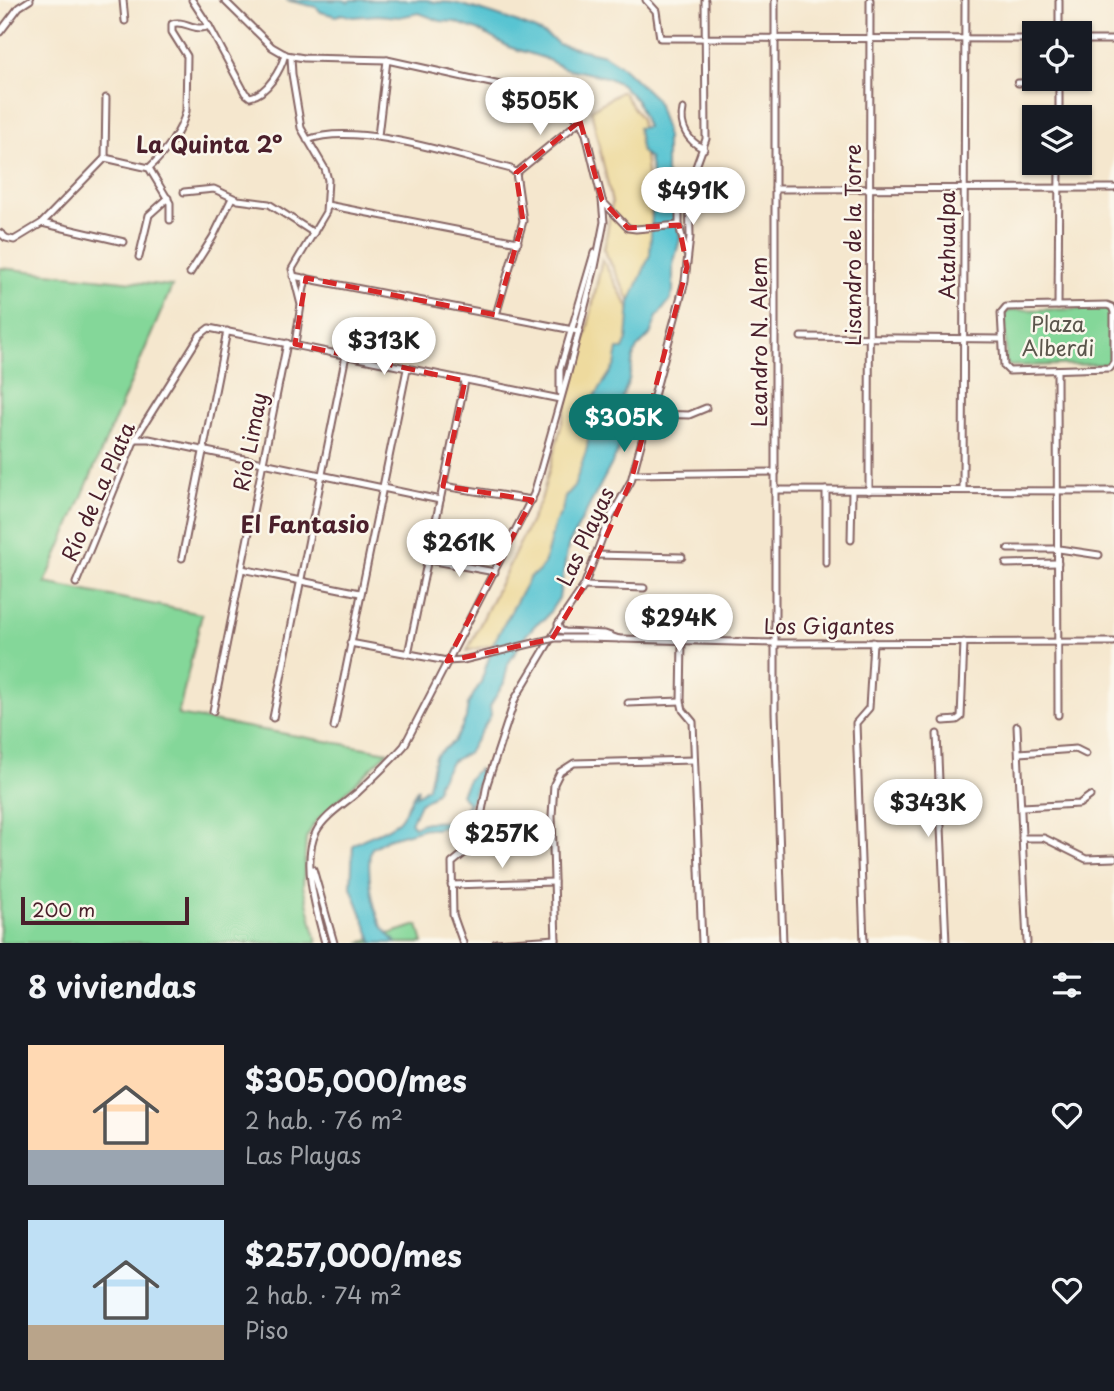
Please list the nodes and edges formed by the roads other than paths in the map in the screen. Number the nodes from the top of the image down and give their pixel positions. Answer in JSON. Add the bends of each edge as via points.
{"nodes":[{"id":1,"x":30,"y":0,"type":"edge"},
{"id":2,"x":123,"y":0,"type":"edge"},
{"id":3,"x":192,"y":0,"type":"edge"},
{"id":4,"x":224,"y":0,"type":"edge"},
{"id":5,"x":646,"y":0,"type":"edge"},
{"id":6,"x":705,"y":0,"type":"edge"},
{"id":7,"x":775,"y":0,"type":"edge"},
{"id":8,"x":870,"y":0,"type":"edge"},
{"id":9,"x":965,"y":0,"type":"edge"},
{"id":10,"x":1059,"y":0,"type":"edge"},
{"id":11,"x":125,"y":21,"type":"dead end"},
{"id":12,"x":1059,"y":21,"type":"edge"},
{"id":13,"x":209,"y":26,"type":"junction"},
{"id":14,"x":0,"y":32,"type":"edge"},
{"id":15,"x":776,"y":37,"type":"junction"},
{"id":16,"x":705,"y":38,"type":"junction"},
{"id":17,"x":870,"y":38,"type":"junction"},
{"id":18,"x":964,"y":38,"type":"junction"},
{"id":19,"x":1022,"y":39,"type":"edge"},
{"id":20,"x":1092,"y":40,"type":"edge"},
{"id":21,"x":1114,"y":40,"type":"edge"},
{"id":22,"x":288,"y":55,"type":"junction"},
{"id":23,"x":387,"y":60,"type":"junction"},
{"id":24,"x":1018,"y":83,"type":"dead end"},
{"id":25,"x":1022,"y":83,"type":"edge"},
{"id":26,"x":106,"y":97,"type":"dead end"},
{"id":27,"x":683,"y":109,"type":"dead end"},
{"id":28,"x":580,"y":121,"type":"junction"},
{"id":29,"x":378,"y":136,"type":"junction"},
{"id":30,"x":307,"y":140,"type":"junction"},
{"id":31,"x":704,"y":149,"type":"junction"},
{"id":32,"x":105,"y":159,"type":"junction"},
{"id":33,"x":149,"y":169,"type":"junction"},
{"id":34,"x":516,"y":173,"type":"junction"},
{"id":35,"x":1059,"y":175,"type":"edge"},
{"id":36,"x":691,"y":177,"type":"junction"},
{"id":37,"x":870,"y":187,"type":"junction"},
{"id":38,"x":1059,"y":187,"type":"junction"},
{"id":39,"x":775,"y":188,"type":"junction"},
{"id":40,"x":964,"y":188,"type":"junction"},
{"id":41,"x":1114,"y":188,"type":"edge"},
{"id":42,"x":184,"y":192,"type":"dead end"},
{"id":43,"x":168,"y":198,"type":"junction"},
{"id":44,"x":232,"y":198,"type":"junction"},
{"id":45,"x":602,"y":200,"type":"junction"},
{"id":46,"x":327,"y":205,"type":"junction"},
{"id":47,"x":170,"y":220,"type":"dead end"},
{"id":48,"x":43,"y":223,"type":"junction"},
{"id":49,"x":679,"y":225,"type":"junction"},
{"id":50,"x":0,"y":233,"type":"edge"},
{"id":51,"x":314,"y":233,"type":"junction"},
{"id":52,"x":124,"y":242,"type":"dead end"},
{"id":53,"x":518,"y":242,"type":"junction"},
{"id":54,"x":598,"y":243,"type":"junction"},
{"id":55,"x":687,"y":256,"type":"junction"},
{"id":56,"x":139,"y":257,"type":"dead end"},
{"id":57,"x":190,"y":273,"type":"dead end"},
{"id":58,"x":293,"y":276,"type":"junction"},
{"id":59,"x":306,"y":278,"type":"junction"},
{"id":60,"x":301,"y":305,"type":"junction"},
{"id":61,"x":1058,"y":306,"type":"junction"},
{"id":62,"x":495,"y":315,"type":"junction"},
{"id":63,"x":570,"y":330,"type":"junction"},
{"id":64,"x":227,"y":331,"type":"junction"},
{"id":65,"x":578,"y":331,"type":"junction"},
{"id":66,"x":801,"y":337,"type":"dead end"},
{"id":67,"x":869,"y":338,"type":"junction"},
{"id":68,"x":1114,"y":338,"type":"edge"},
{"id":69,"x":964,"y":339,"type":"junction"},
{"id":70,"x":1001,"y":339,"type":"junction"},
{"id":71,"x":286,"y":342,"type":"junction"},
{"id":72,"x":295,"y":344,"type":"junction"},
{"id":73,"x":346,"y":355,"type":"junction"},
{"id":74,"x":407,"y":369,"type":"junction"},
{"id":75,"x":1057,"y":370,"type":"junction"},
{"id":76,"x":465,"y":381,"type":"junction"},
{"id":77,"x":560,"y":398,"type":"junction"},
{"id":78,"x":706,"y":408,"type":"dead end"},
{"id":79,"x":649,"y":414,"type":"junction"},
{"id":80,"x":135,"y":439,"type":"junction"},
{"id":81,"x":202,"y":451,"type":"junction"},
{"id":82,"x":263,"y":464,"type":"junction"},
{"id":83,"x":776,"y":472,"type":"junction"},
{"id":84,"x":633,"y":474,"type":"junction"},
{"id":85,"x":322,"y":476,"type":"junction"},
{"id":86,"x":443,"y":486,"type":"junction"},
{"id":87,"x":381,"y":488,"type":"junction"},
{"id":88,"x":776,"y":490,"type":"junction"},
{"id":89,"x":826,"y":490,"type":"junction"},
{"id":90,"x":963,"y":490,"type":"junction"},
{"id":91,"x":852,"y":491,"type":"junction"},
{"id":92,"x":869,"y":491,"type":"junction"},
{"id":93,"x":1059,"y":491,"type":"junction"},
{"id":94,"x":1114,"y":491,"type":"edge"},
{"id":95,"x":440,"y":499,"type":"junction"},
{"id":96,"x":532,"y":500,"type":"junction"},
{"id":97,"x":851,"y":540,"type":"dead end"},
{"id":98,"x":1059,"y":549,"type":"junction"},
{"id":99,"x":1008,"y":550,"type":"dead end"},
{"id":100,"x":596,"y":555,"type":"junction"},
{"id":101,"x":1099,"y":555,"type":"dead end"},
{"id":102,"x":682,"y":557,"type":"dead end"},
{"id":103,"x":182,"y":558,"type":"dead end"},
{"id":104,"x":429,"y":559,"type":"junction"},
{"id":105,"x":826,"y":563,"type":"dead end"},
{"id":106,"x":1058,"y":563,"type":"junction"},
{"id":107,"x":1006,"y":564,"type":"dead end"},
{"id":108,"x":242,"y":569,"type":"junction"},
{"id":109,"x":495,"y":572,"type":"junction"},
{"id":110,"x":301,"y":581,"type":"junction"},
{"id":111,"x":76,"y":583,"type":"dead end"},
{"id":112,"x":584,"y":586,"type":"junction"},
{"id":113,"x":644,"y":588,"type":"dead end"},
{"id":114,"x":360,"y":593,"type":"junction"},
{"id":115,"x":558,"y":626,"type":"junction"},
{"id":116,"x":619,"y":639,"type":"junction"},
{"id":117,"x":682,"y":641,"type":"junction"},
{"id":118,"x":873,"y":642,"type":"junction"},
{"id":119,"x":964,"y":642,"type":"junction"},
{"id":120,"x":1059,"y":642,"type":"junction"},
{"id":121,"x":1114,"y":642,"type":"edge"},
{"id":122,"x":350,"y":643,"type":"junction"},
{"id":123,"x":775,"y":643,"type":"junction"},
{"id":124,"x":408,"y":654,"type":"junction"},
{"id":125,"x":447,"y":661,"type":"junction"},
{"id":126,"x":681,"y":701,"type":"junction"},
{"id":127,"x":628,"y":703,"type":"dead end"},
{"id":128,"x":213,"y":711,"type":"dead end"},
{"id":129,"x":1058,"y":715,"type":"dead end"},
{"id":130,"x":273,"y":718,"type":"dead end"},
{"id":131,"x":944,"y":721,"type":"dead end"},
{"id":132,"x":1017,"y":726,"type":"dead end"},
{"id":133,"x":334,"y":727,"type":"dead end"},
{"id":134,"x":937,"y":734,"type":"dead end"},
{"id":135,"x":1019,"y":753,"type":"junction"},
{"id":136,"x":1086,"y":754,"type":"dead end"},
{"id":137,"x":694,"y":760,"type":"junction"},
{"id":138,"x":1090,"y":796,"type":"dead end"},
{"id":139,"x":1022,"y":807,"type":"junction"},
{"id":140,"x":1022,"y":838,"type":"junction"},
{"id":141,"x":1114,"y":858,"type":"edge"},
{"id":142,"x":312,"y":864,"type":"junction"},
{"id":143,"x":554,"y":882,"type":"junction"},
{"id":144,"x":451,"y":885,"type":"junction"},
{"id":145,"x":556,"y":941,"type":"edge"},
{"id":146,"x":325,"y":943,"type":"edge"},
{"id":147,"x":334,"y":943,"type":"edge"},
{"id":148,"x":463,"y":943,"type":"edge"},
{"id":149,"x":496,"y":943,"type":"edge"},
{"id":150,"x":702,"y":943,"type":"edge"},
{"id":151,"x":783,"y":943,"type":"edge"},
{"id":152,"x":864,"y":943,"type":"edge"},
{"id":153,"x":946,"y":943,"type":"edge"},
{"id":154,"x":1027,"y":943,"type":"edge"}],
"edges":[{"from":1,"to":14,"type":"street"},
{"from":2,"to":11,"type":"street"},
{"from":3,"to":13,"type":"street"},
{"from":4,"to":22,"type":"street","via":[[268,43]]},
{"from":5,"to":16,"type":"street","via":[[656,11],[660,38]]},
{"from":6,"to":16,"type":"street"},
{"from":7,"to":15,"type":"street","name":"Leandro N. Alem"},
{"from":8,"to":17,"type":"street","name":"Lisandro de la Torre"},
{"from":9,"to":18,"type":"street","name":"Atahualpa"},
{"from":10,"to":12,"type":"street"},
{"from":13,"to":22,"type":"street","via":[[250,97],[262,93]]},
{"from":13,"to":33,"type":"street","via":[[172,24],[187,57],[186,110]]},
{"from":15,"to":16,"type":"street"},
{"from":15,"to":17,"type":"street"},
{"from":15,"to":39,"type":"street","name":"Leandro N. Alem"},
{"from":16,"to":31,"type":"street"},
{"from":17,"to":18,"type":"street"},
{"from":17,"to":37,"type":"street","name":"Lisandro de la Torre"},
{"from":18,"to":19,"type":"street"},
{"from":18,"to":40,"type":"street","name":"Atahualpa"},
{"from":20,"to":21,"type":"street"},
{"from":22,"to":23,"type":"street"},
{"from":22,"to":30,"type":"street"},
{"from":23,"to":28,"type":"street","via":[[500,85],[570,112]]},
{"from":23,"to":29,"type":"street"},
{"from":24,"to":25,"type":"street"},
{"from":26,"to":32,"type":"street"},
{"from":27,"to":31,"type":"street","via":[[688,138]]},
{"from":28,"to":34,"type":"street"},
{"from":28,"to":45,"type":"street"},
{"from":29,"to":30,"type":"street"},
{"from":29,"to":34,"type":"street"},
{"from":30,"to":46,"type":"street","via":[[327,175]]},
{"from":31,"to":36,"type":"street"},
{"from":32,"to":33,"type":"street"},
{"from":32,"to":48,"type":"street"},
{"from":33,"to":43,"type":"street"},
{"from":34,"to":53,"type":"street","via":[[523,216]]},
{"from":35,"to":38,"type":"street"},
{"from":36,"to":49,"type":"street","via":[[679,202]]},
{"from":36,"to":55,"type":"street","name":"Las Playas"},
{"from":37,"to":39,"type":"street"},
{"from":37,"to":40,"type":"street"},
{"from":37,"to":67,"type":"street","name":"Lisandro de la Torre"},
{"from":38,"to":40,"type":"street"},
{"from":38,"to":41,"type":"street"},
{"from":38,"to":61,"type":"street"},
{"from":39,"to":83,"type":"street","name":"Leandro N. Alem"},
{"from":40,"to":69,"type":"street","name":"Atahualpa"},
{"from":42,"to":44,"type":"street","via":[[214,189]]},
{"from":43,"to":47,"type":"street"},
{"from":43,"to":56,"type":"street","via":[[149,215]]},
{"from":44,"to":51,"type":"street","via":[[273,205]]},
{"from":44,"to":57,"type":"street"},
{"from":45,"to":49,"type":"street","via":[[628,228]]},
{"from":45,"to":54,"type":"street"},
{"from":46,"to":51,"type":"street"},
{"from":46,"to":53,"type":"street"},
{"from":48,"to":50,"type":"street","via":[[14,240]]},
{"from":48,"to":52,"type":"street"},
{"from":49,"to":55,"type":"street"},
{"from":51,"to":58,"type":"street","via":[[294,265]]},
{"from":53,"to":62,"type":"street"},
{"from":54,"to":63,"type":"street"},
{"from":54,"to":65,"type":"street"},
{"from":55,"to":79,"type":"street","name":"Las Playas","via":[[685,281]]},
{"from":58,"to":59,"type":"street"},
{"from":58,"to":60,"type":"street"},
{"from":59,"to":60,"type":"street"},
{"from":59,"to":62,"type":"street"},
{"from":60,"to":72,"type":"street"},
{"from":61,"to":68,"type":"street","via":[[1110,306]]},
{"from":61,"to":70,"type":"street","via":[[1006,307],[1001,313]]},
{"from":62,"to":63,"type":"street"},
{"from":63,"to":65,"type":"street"},
{"from":63,"to":77,"type":"street","via":[[560,369]]},
{"from":64,"to":71,"type":"street","name":"Río de La Plata"},
{"from":64,"to":80,"type":"street","name":"Río de La Plata","via":[[209,328],[203,332]]},
{"from":64,"to":81,"type":"street"},
{"from":65,"to":77,"type":"street"},
{"from":66,"to":67,"type":"street"},
{"from":67,"to":69,"type":"street"},
{"from":67,"to":92,"type":"street","name":"Lisandro de la Torre"},
{"from":68,"to":75,"type":"street","via":[[1110,368]]},
{"from":69,"to":70,"type":"street"},
{"from":69,"to":90,"type":"street","name":"Atahualpa"},
{"from":70,"to":75,"type":"street","via":[[1006,369]]},
{"from":71,"to":72,"type":"street","name":"Río de La Plata"},
{"from":71,"to":82,"type":"street","name":"Río Limay"},
{"from":72,"to":73,"type":"street","name":"Río de La Plata"},
{"from":73,"to":74,"type":"street","name":"Río de La Plata"},
{"from":73,"to":85,"type":"street"},
{"from":74,"to":76,"type":"street","name":"Río de La Plata"},
{"from":74,"to":87,"type":"street"},
{"from":75,"to":93,"type":"street"},
{"from":76,"to":77,"type":"street","name":"Río de La Plata"},
{"from":76,"to":86,"type":"street"},
{"from":77,"to":96,"type":"street"},
{"from":78,"to":79,"type":"street","via":[[689,415]]},
{"from":79,"to":84,"type":"street","name":"Las Playas"},
{"from":80,"to":81,"type":"street"},
{"from":80,"to":111,"type":"street","name":"Río de La Plata"},
{"from":81,"to":82,"type":"street"},
{"from":81,"to":103,"type":"street"},
{"from":82,"to":85,"type":"street"},
{"from":82,"to":108,"type":"street","name":"Río Limay"},
{"from":83,"to":84,"type":"street"},
{"from":83,"to":88,"type":"street","name":"Leandro N. Alem"},
{"from":84,"to":100,"type":"street","name":"Las Playas"},
{"from":85,"to":87,"type":"street"},
{"from":85,"to":110,"type":"street"},
{"from":86,"to":95,"type":"street"},
{"from":86,"to":96,"type":"street"},
{"from":87,"to":95,"type":"street"},
{"from":87,"to":114,"type":"street"},
{"from":88,"to":89,"type":"street"},
{"from":88,"to":123,"type":"street","name":"Leandro N. Alem"},
{"from":89,"to":91,"type":"street"},
{"from":89,"to":105,"type":"street"},
{"from":90,"to":92,"type":"street"},
{"from":90,"to":93,"type":"street"},
{"from":91,"to":92,"type":"street"},
{"from":91,"to":97,"type":"street"},
{"from":93,"to":94,"type":"street"},
{"from":93,"to":98,"type":"street"},
{"from":95,"to":104,"type":"street"},
{"from":96,"to":109,"type":"street"},
{"from":98,"to":99,"type":"street"},
{"from":98,"to":101,"type":"street"},
{"from":98,"to":106,"type":"street"},
{"from":100,"to":102,"type":"street"},
{"from":100,"to":112,"type":"street","name":"Las Playas"},
{"from":104,"to":109,"type":"street"},
{"from":104,"to":124,"type":"street"},
{"from":106,"to":107,"type":"street"},
{"from":106,"to":120,"type":"street"},
{"from":108,"to":110,"type":"street"},
{"from":108,"to":128,"type":"street","name":"Río Limay"},
{"from":109,"to":125,"type":"street"},
{"from":110,"to":114,"type":"street"},
{"from":110,"to":130,"type":"street"},
{"from":112,"to":113,"type":"street"},
{"from":112,"to":115,"type":"street","name":"Las Playas"},
{"from":114,"to":122,"type":"street"},
{"from":115,"to":116,"type":"street","via":[[565,632]]},
{"from":115,"to":144,"type":"street","name":"Las Playas","via":[[515,699],[485,791],[481,822],[452,863]]},
{"from":116,"to":117,"type":"street","name":"Los Gigantes"},
{"from":116,"to":125,"type":"street","name":"Los Gigantes","bridge":true,"via":[[555,638]]},
{"from":117,"to":123,"type":"street","name":"Los Gigantes"},
{"from":117,"to":126,"type":"street"},
{"from":118,"to":119,"type":"street","name":"Los Gigantes"},
{"from":118,"to":123,"type":"street","name":"Los Gigantes"},
{"from":118,"to":152,"type":"street","via":[[869,708],[856,723]]},
{"from":119,"to":120,"type":"street","name":"Los Gigantes"},
{"from":119,"to":131,"type":"street","via":[[961,717]]},
{"from":120,"to":121,"type":"street","name":"Los Gigantes"},
{"from":120,"to":129,"type":"street"},
{"from":122,"to":124,"type":"street","name":"Los Gigantes"},
{"from":122,"to":133,"type":"street"},
{"from":123,"to":151,"type":"street","name":"Leandro N. Alem"},
{"from":124,"to":125,"type":"street","name":"Los Gigantes"},
{"from":125,"to":142,"type":"street","via":[[404,746],[317,831]]},
{"from":126,"to":127,"type":"street"},
{"from":126,"to":137,"type":"street","via":[[693,722]]},
{"from":132,"to":135,"type":"street"},
{"from":134,"to":153,"type":"street"},
{"from":135,"to":136,"type":"street","via":[[1076,749]]},
{"from":135,"to":139,"type":"street"},
{"from":137,"to":143,"type":"street","via":[[574,762],[563,769],[554,784]]},
{"from":137,"to":150,"type":"street"},
{"from":138,"to":139,"type":"street","via":[[1079,804]]},
{"from":139,"to":140,"type":"street"},
{"from":140,"to":141,"type":"street","via":[[1044,838],[1086,859]]},
{"from":140,"to":154,"type":"street"},
{"from":142,"to":146,"type":"street","via":[[312,893]]},
{"from":142,"to":147,"type":"street"},
{"from":143,"to":144,"type":"street"},
{"from":143,"to":145,"type":"street"},
{"from":144,"to":148,"type":"street","via":[[453,915]]},
{"from":145,"to":149,"type":"street"}]}
